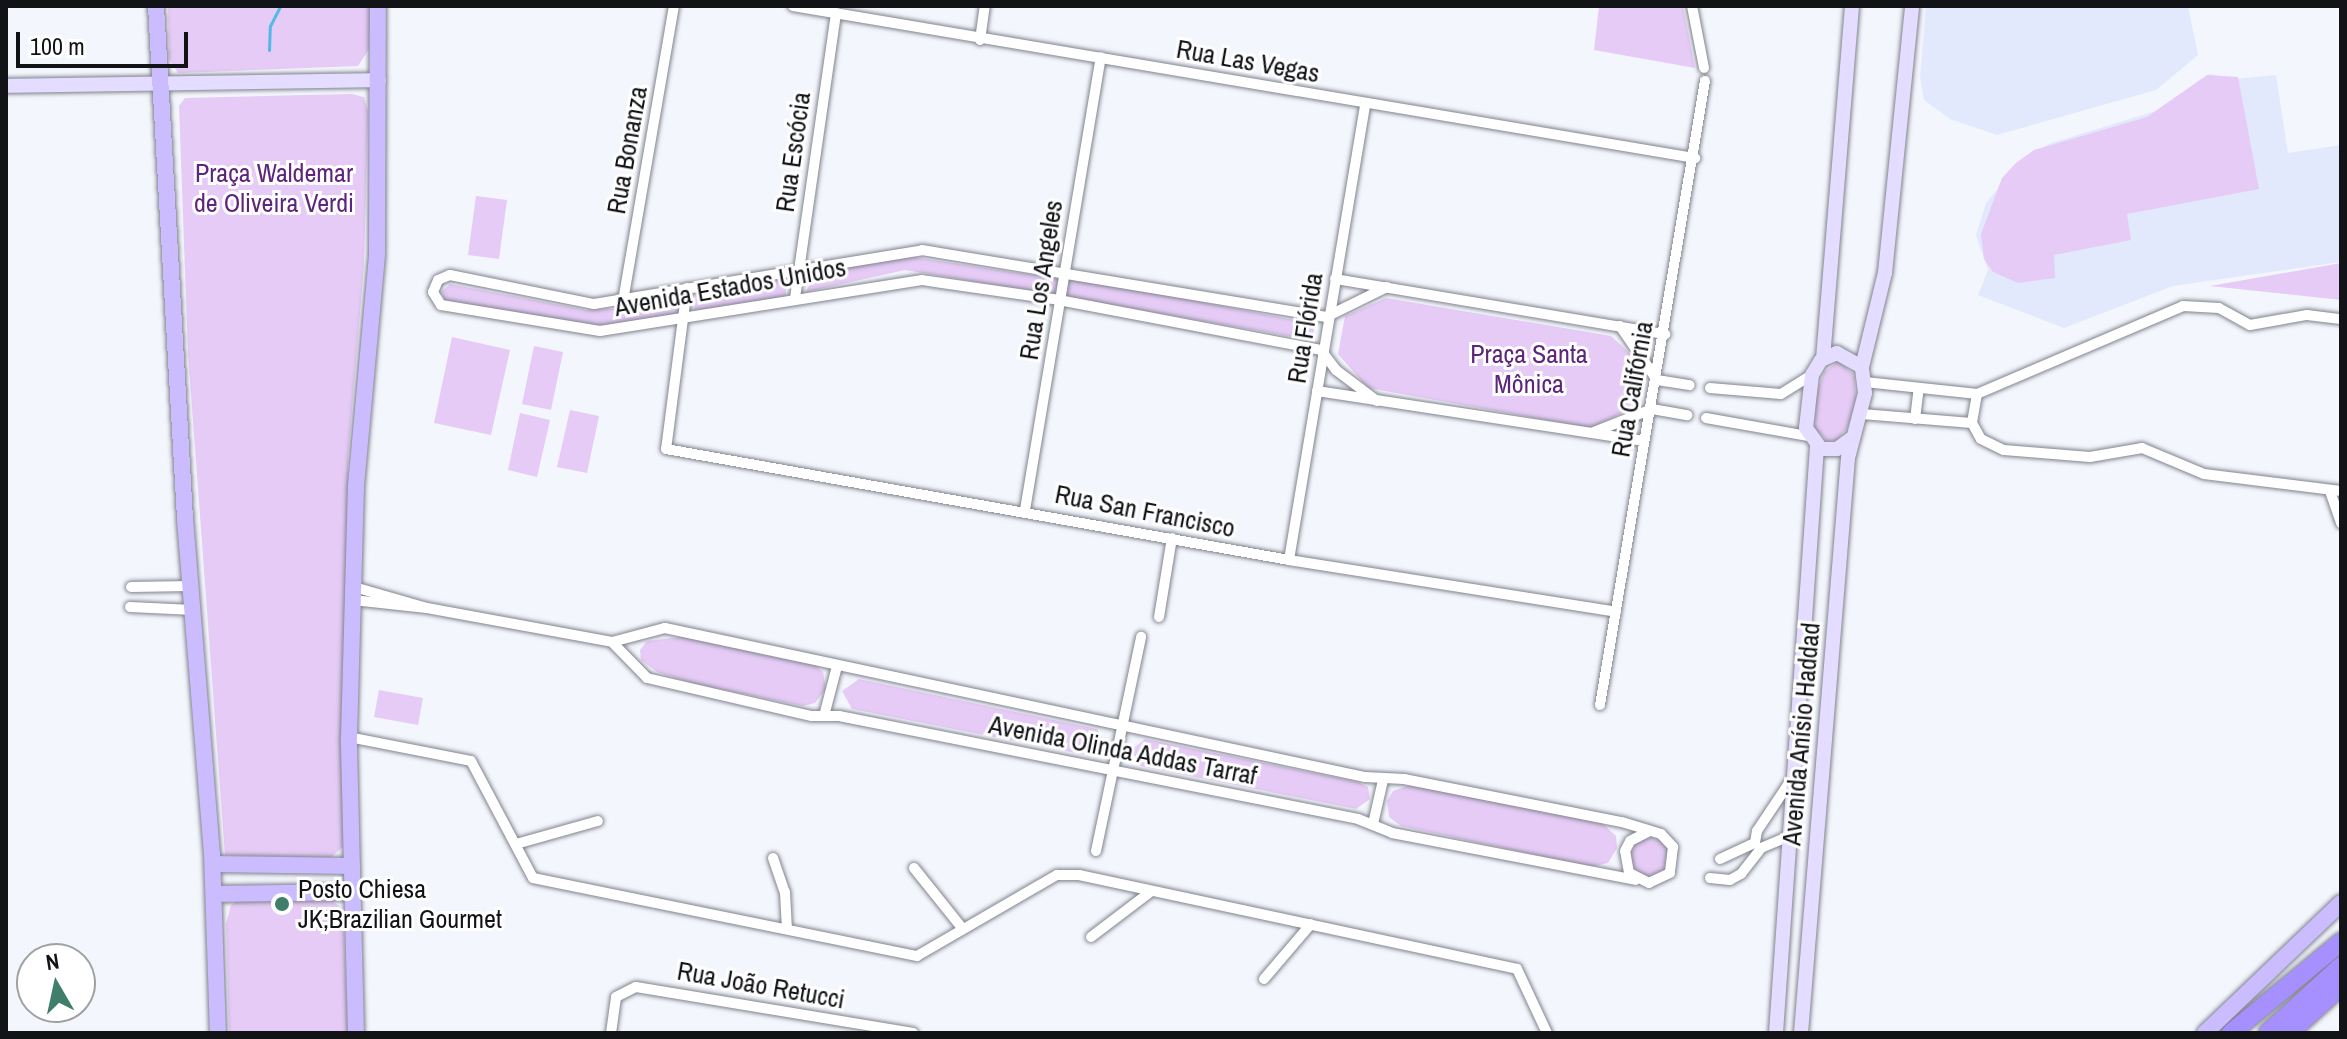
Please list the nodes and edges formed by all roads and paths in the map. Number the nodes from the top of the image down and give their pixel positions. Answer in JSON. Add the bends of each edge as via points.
{"nodes":[{"id":1,"x":156,"y":6,"type":"edge"},
{"id":2,"x":378,"y":6,"type":"edge"},
{"id":3,"x":674,"y":6,"type":"edge"},
{"id":4,"x":793,"y":6,"type":"edge"},
{"id":5,"x":985,"y":6,"type":"edge"},
{"id":6,"x":1692,"y":6,"type":"edge"},
{"id":7,"x":1852,"y":6,"type":"edge"},
{"id":8,"x":1912,"y":6,"type":"edge"},
{"id":9,"x":836,"y":13,"type":"junction"},
{"id":10,"x":980,"y":40,"type":"junction"},
{"id":11,"x":1101,"y":57,"type":"junction"},
{"id":12,"x":1704,"y":68,"type":"dead end"},
{"id":13,"x":379,"y":80,"type":"junction"},
{"id":14,"x":1705,"y":81,"type":"dead end"},
{"id":15,"x":161,"y":84,"type":"junction"},
{"id":16,"x":6,"y":86,"type":"edge"},
{"id":17,"x":1365,"y":104,"type":"junction"},
{"id":18,"x":1695,"y":158,"type":"junction"},
{"id":19,"x":798,"y":267,"type":"junction"},
{"id":20,"x":1065,"y":271,"type":"junction"},
{"id":21,"x":1335,"y":279,"type":"junction"},
{"id":22,"x":1387,"y":287,"type":"junction"},
{"id":23,"x":687,"y":288,"type":"junction"},
{"id":24,"x":795,"y":298,"type":"junction"},
{"id":25,"x":1060,"y":300,"type":"junction"},
{"id":26,"x":623,"y":301,"type":"junction"},
{"id":27,"x":1326,"y":317,"type":"junction"},
{"id":28,"x":2341,"y":319,"type":"edge"},
{"id":29,"x":685,"y":321,"type":"junction"},
{"id":30,"x":1620,"y":326,"type":"junction"},
{"id":31,"x":1665,"y":334,"type":"junction"},
{"id":32,"x":1321,"y":350,"type":"junction"},
{"id":33,"x":1823,"y":359,"type":"junction"},
{"id":34,"x":1862,"y":367,"type":"junction"},
{"id":35,"x":1812,"y":375,"type":"junction"},
{"id":36,"x":1657,"y":380,"type":"junction"},
{"id":37,"x":1865,"y":382,"type":"junction"},
{"id":38,"x":1690,"y":385,"type":"dead end"},
{"id":39,"x":1710,"y":388,"type":"dead end"},
{"id":40,"x":1919,"y":388,"type":"junction"},
{"id":41,"x":1317,"y":391,"type":"junction"},
{"id":42,"x":1977,"y":394,"type":"junction"},
{"id":43,"x":1377,"y":401,"type":"junction"},
{"id":44,"x":1652,"y":409,"type":"junction"},
{"id":45,"x":1862,"y":414,"type":"junction"},
{"id":46,"x":1687,"y":415,"type":"dead end"},
{"id":47,"x":1706,"y":418,"type":"dead end"},
{"id":48,"x":1915,"y":419,"type":"junction"},
{"id":49,"x":1972,"y":423,"type":"junction"},
{"id":50,"x":1593,"y":433,"type":"junction"},
{"id":51,"x":1851,"y":439,"type":"junction"},
{"id":52,"x":1644,"y":441,"type":"junction"},
{"id":53,"x":1813,"y":441,"type":"junction"},
{"id":54,"x":2336,"y":491,"type":"edge"},
{"id":55,"x":1025,"y":510,"type":"junction"},
{"id":56,"x":2341,"y":523,"type":"edge"},
{"id":57,"x":1172,"y":538,"type":"junction"},
{"id":58,"x":1289,"y":560,"type":"junction"},
{"id":59,"x":190,"y":586,"type":"junction"},
{"id":60,"x":131,"y":587,"type":"dead end"},
{"id":61,"x":148,"y":587,"type":"junction"},
{"id":62,"x":354,"y":594,"type":"junction"},
{"id":63,"x":130,"y":607,"type":"dead end"},
{"id":64,"x":148,"y":608,"type":"junction"},
{"id":65,"x":193,"y":610,"type":"junction"},
{"id":66,"x":1616,"y":612,"type":"junction"},
{"id":67,"x":1159,"y":617,"type":"dead end"},
{"id":68,"x":1141,"y":637,"type":"dead end"},
{"id":69,"x":612,"y":642,"type":"junction"},
{"id":70,"x":837,"y":666,"type":"junction"},
{"id":71,"x":1600,"y":705,"type":"dead end"},
{"id":72,"x":824,"y":716,"type":"junction"},
{"id":73,"x":1122,"y":725,"type":"junction"},
{"id":74,"x":349,"y":737,"type":"junction"},
{"id":75,"x":1113,"y":770,"type":"junction"},
{"id":76,"x":1793,"y":777,"type":"junction"},
{"id":77,"x":1383,"y":780,"type":"junction"},
{"id":78,"x":598,"y":821,"type":"dead end"},
{"id":79,"x":1373,"y":824,"type":"junction"},
{"id":80,"x":1650,"y":831,"type":"junction"},
{"id":81,"x":1757,"y":831,"type":"junction"},
{"id":82,"x":1789,"y":836,"type":"junction"},
{"id":83,"x":516,"y":844,"type":"junction"},
{"id":84,"x":1758,"y":846,"type":"junction"},
{"id":85,"x":1096,"y":851,"type":"dead end"},
{"id":86,"x":1722,"y":856,"type":"junction"},
{"id":87,"x":773,"y":858,"type":"dead end"},
{"id":88,"x":213,"y":864,"type":"junction"},
{"id":89,"x":352,"y":866,"type":"junction"},
{"id":90,"x":914,"y":868,"type":"dead end"},
{"id":91,"x":1711,"y":876,"type":"dead end"},
{"id":92,"x":1731,"y":877,"type":"junction"},
{"id":93,"x":1638,"y":880,"type":"junction"},
{"id":94,"x":352,"y":892,"type":"junction"},
{"id":95,"x":1150,"y":892,"type":"junction"},
{"id":96,"x":214,"y":894,"type":"junction"},
{"id":97,"x":2341,"y":903,"type":"edge"},
{"id":98,"x":1311,"y":924,"type":"junction"},
{"id":99,"x":962,"y":928,"type":"junction"},
{"id":100,"x":787,"y":929,"type":"junction"},
{"id":101,"x":1091,"y":937,"type":"dead end"},
{"id":102,"x":2341,"y":942,"type":"edge"},
{"id":103,"x":2341,"y":966,"type":"edge"},
{"id":104,"x":1264,"y":979,"type":"dead end"},
{"id":105,"x":2334,"y":992,"type":"edge"},
{"id":106,"x":218,"y":1033,"type":"edge"},
{"id":107,"x":356,"y":1033,"type":"edge"},
{"id":108,"x":611,"y":1033,"type":"edge"},
{"id":109,"x":913,"y":1033,"type":"edge"},
{"id":110,"x":1547,"y":1033,"type":"edge"},
{"id":111,"x":1776,"y":1033,"type":"edge"},
{"id":112,"x":1801,"y":1033,"type":"edge"},
{"id":113,"x":2205,"y":1033,"type":"edge"},
{"id":114,"x":2231,"y":1033,"type":"edge"},
{"id":115,"x":2268,"y":1033,"type":"edge"},
{"id":116,"x":2289,"y":1033,"type":"edge"},
{"id":117,"x":2305,"y":1033,"type":"edge"}],
"edges":[{"from":1,"to":15,"type":"main road"},
{"from":2,"to":13,"type":"main road"},
{"from":3,"to":26,"type":"street","name":"Rua Bonanza"},
{"from":4,"to":9,"type":"street","name":"Rua Las Vegas"},
{"from":5,"to":10,"type":"street"},
{"from":6,"to":12,"type":"street"},
{"from":7,"to":33,"type":"main road","name":"Avenida Anísio Haddad"},
{"from":8,"to":34,"type":"main road","name":"Avenida Anísio Haddad","via":[[1885,273]]},
{"from":9,"to":10,"type":"street","name":"Rua Las Vegas"},
{"from":9,"to":19,"type":"street","name":"Rua Escócia"},
{"from":10,"to":11,"type":"street","name":"Rua Las Vegas"},
{"from":11,"to":17,"type":"street","name":"Rua Las Vegas"},
{"from":11,"to":20,"type":"street","name":"Rua Los Angeles"},
{"from":13,"to":15,"type":"main road"},
{"from":13,"to":62,"type":"main road","via":[[377,254],[356,486]]},
{"from":14,"to":18,"type":"street","name":"Rua Califórnia"},
{"from":15,"to":16,"type":"main road"},
{"from":15,"to":59,"type":"main road"},
{"from":17,"to":18,"type":"street","name":"Rua Las Vegas"},
{"from":17,"to":21,"type":"street","name":"Rua Flórida"},
{"from":18,"to":31,"type":"street","name":"Rua Califórnia"},
{"from":19,"to":20,"type":"street","name":"Avenida Estados Unidos","via":[[922,250]]},
{"from":19,"to":23,"type":"street","name":"Avenida Estados Unidos"},
{"from":19,"to":24,"type":"street","name":"Rua Escócia"},
{"from":20,"to":25,"type":"street","name":"Rua Los Angeles"},
{"from":20,"to":27,"type":"street","name":"Avenida Estados Unidos"},
{"from":21,"to":22,"type":"street"},
{"from":21,"to":27,"type":"street","name":"Rua Flórida"},
{"from":22,"to":27,"type":"street"},
{"from":22,"to":30,"type":"street"},
{"from":23,"to":26,"type":"street","name":"Avenida Estados Unidos"},
{"from":23,"to":29,"type":"street"},
{"from":24,"to":25,"type":"street","name":"Avenida Estados Unidos","via":[[922,280]]},
{"from":24,"to":29,"type":"street","name":"Avenida Estados Unidos"},
{"from":25,"to":32,"type":"street","name":"Avenida Estados Unidos"},
{"from":25,"to":55,"type":"street","name":"Rua Los Angeles"},
{"from":26,"to":29,"type":"street","name":"Avenida Estados Unidos","via":[[594,304],[450,275],[438,280],[433,292],[441,305],[600,331]]},
{"from":27,"to":32,"type":"street","name":"Rua Flórida"},
{"from":28,"to":42,"type":"street","via":[[2307,315],[2250,325],[2219,308],[2183,306]]},
{"from":29,"to":55,"type":"street","name":"Rua San Francisco","via":[[666,449]]},
{"from":30,"to":31,"type":"street"},
{"from":30,"to":36,"type":"street"},
{"from":31,"to":36,"type":"street","name":"Rua Califórnia"},
{"from":32,"to":41,"type":"street","name":"Rua Flórida"},
{"from":32,"to":43,"type":"street","via":[[1336,370]]},
{"from":33,"to":34,"type":"main road","via":[[1848,354]]},
{"from":33,"to":35,"type":"main road","name":"Avenida Anísio Haddad"},
{"from":34,"to":37,"type":"main road","name":"Avenida Anísio Haddad"},
{"from":35,"to":39,"type":"street","via":[[1797,388],[1772,396]]},
{"from":35,"to":53,"type":"main road","name":"Avenida Anísio Haddad","via":[[1806,402]]},
{"from":36,"to":38,"type":"street"},
{"from":36,"to":44,"type":"street","name":"Rua Califórnia"},
{"from":37,"to":40,"type":"street"},
{"from":37,"to":45,"type":"main road","name":"Avenida Anísio Haddad"},
{"from":40,"to":42,"type":"street"},
{"from":40,"to":48,"type":"street"},
{"from":41,"to":43,"type":"street"},
{"from":41,"to":58,"type":"street","name":"Rua Flórida"},
{"from":42,"to":49,"type":"street"},
{"from":43,"to":50,"type":"street"},
{"from":44,"to":46,"type":"street"},
{"from":44,"to":50,"type":"street"},
{"from":44,"to":52,"type":"street","name":"Rua Califórnia"},
{"from":45,"to":48,"type":"street"},
{"from":45,"to":51,"type":"main road","name":"Avenida Anísio Haddad"},
{"from":47,"to":53,"type":"street"},
{"from":48,"to":49,"type":"street"},
{"from":49,"to":54,"type":"street","via":[[1981,439],[2004,450],[2090,457],[2142,448],[2204,474]]},
{"from":50,"to":52,"type":"street"},
{"from":51,"to":53,"type":"main road","via":[[1837,449]]},
{"from":51,"to":112,"type":"main road","name":"Avenida Anísio Haddad"},
{"from":52,"to":66,"type":"street","name":"Rua Califórnia"},
{"from":53,"to":76,"type":"main road","name":"Avenida Anísio Haddad"},
{"from":54,"to":56,"type":"street"},
{"from":55,"to":57,"type":"street","name":"Rua San Francisco"},
{"from":57,"to":58,"type":"street","name":"Rua San Francisco"},
{"from":57,"to":67,"type":"street"},
{"from":58,"to":66,"type":"street","name":"Rua San Francisco"},
{"from":59,"to":61,"type":"street"},
{"from":59,"to":65,"type":"main road"},
{"from":60,"to":61,"type":"street"},
{"from":61,"to":64,"type":"street"},
{"from":62,"to":69,"type":"street","name":"Avenida Olinda Addas Tarraf"},
{"from":62,"to":74,"type":"main road"},
{"from":63,"to":64,"type":"street"},
{"from":64,"to":65,"type":"street"},
{"from":65,"to":88,"type":"main road"},
{"from":66,"to":71,"type":"street","name":"Rua Califórnia"},
{"from":68,"to":73,"type":"street"},
{"from":69,"to":70,"type":"street","name":"Avenida Olinda Addas Tarraf","via":[[665,628]]},
{"from":69,"to":72,"type":"street","name":"Avenida Olinda Addas Tarraf","via":[[647,678]]},
{"from":70,"to":72,"type":"street"},
{"from":70,"to":73,"type":"street","name":"Avenida Olinda Addas Tarraf"},
{"from":72,"to":75,"type":"street","name":"Avenida Olinda Addas Tarraf"},
{"from":73,"to":75,"type":"street"},
{"from":73,"to":77,"type":"street","name":"Avenida Olinda Addas Tarraf"},
{"from":74,"to":83,"type":"street","via":[[471,761]]},
{"from":74,"to":89,"type":"main road"},
{"from":75,"to":79,"type":"street","name":"Avenida Olinda Addas Tarraf"},
{"from":75,"to":85,"type":"street"},
{"from":76,"to":81,"type":"street"},
{"from":76,"to":82,"type":"main road","name":"Avenida Anísio Haddad"},
{"from":77,"to":79,"type":"street"},
{"from":77,"to":80,"type":"street","name":"Avenida Olinda Addas Tarraf","via":[[1435,785]]},
{"from":78,"to":83,"type":"street"},
{"from":79,"to":93,"type":"street","name":"Avenida Olinda Addas Tarraf","via":[[1392,833]]},
{"from":80,"to":93,"type":"street","via":[[1630,841],[1625,851],[1629,873]]},
{"from":80,"to":93,"type":"street","via":[[1670,841],[1675,863],[1661,880]]},
{"from":81,"to":84,"type":"street"},
{"from":81,"to":86,"type":"street"},
{"from":82,"to":84,"type":"street"},
{"from":82,"to":111,"type":"main road","name":"Avenida Anísio Haddad"},
{"from":83,"to":100,"type":"street","via":[[533,878]]},
{"from":84,"to":86,"type":"street"},
{"from":84,"to":92,"type":"street","via":[[1749,869]]},
{"from":86,"to":92,"type":"street"},
{"from":87,"to":100,"type":"street","via":[[785,892]]},
{"from":88,"to":89,"type":"main road"},
{"from":88,"to":96,"type":"main road"},
{"from":89,"to":94,"type":"main road"},
{"from":90,"to":99,"type":"street"},
{"from":91,"to":92,"type":"street"},
{"from":94,"to":96,"type":"main road"},
{"from":94,"to":107,"type":"main road"},
{"from":95,"to":98,"type":"street"},
{"from":95,"to":99,"type":"street","via":[[1057,875]]},
{"from":95,"to":101,"type":"street"},
{"from":96,"to":106,"type":"main road"},
{"from":97,"to":113,"type":"main road"},
{"from":98,"to":104,"type":"street"},
{"from":98,"to":110,"type":"street","via":[[1517,969]]},
{"from":99,"to":100,"type":"street","via":[[917,956]]},
{"from":102,"to":114,"type":"highway"},
{"from":103,"to":115,"type":"highway"},
{"from":105,"to":116,"type":"highway"},
{"from":105,"to":117,"type":"highway"},
{"from":108,"to":109,"type":"street","name":"Rua João Retucci","via":[[616,997],[636,987]]}]}
